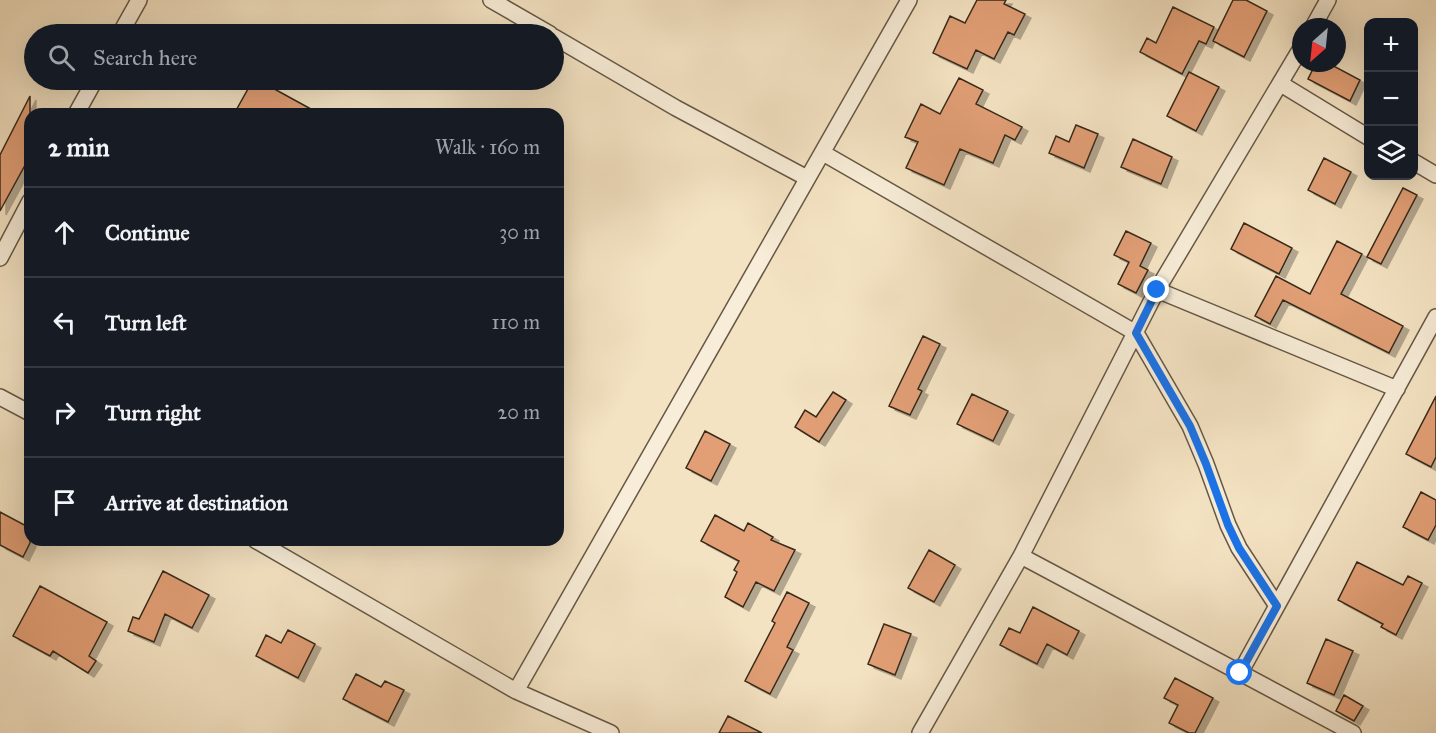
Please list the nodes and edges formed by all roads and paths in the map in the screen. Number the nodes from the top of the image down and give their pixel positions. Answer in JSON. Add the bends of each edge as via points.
{"nodes":[{"id":1,"x":139,"y":0,"type":"edge"},
{"id":2,"x":491,"y":0,"type":"edge"},
{"id":3,"x":909,"y":0,"type":"edge"},
{"id":4,"x":1328,"y":0,"type":"edge"},
{"id":5,"x":1318,"y":18,"type":"edge"},
{"id":6,"x":126,"y":24,"type":"edge"},
{"id":7,"x":533,"y":24,"type":"edge"},
{"id":8,"x":564,"y":43,"type":"edge"},
{"id":9,"x":1292,"y":64,"type":"edge"},
{"id":10,"x":1281,"y":84,"type":"junction"},
{"id":11,"x":89,"y":90,"type":"edge"},
{"id":12,"x":79,"y":108,"type":"edge"},
{"id":13,"x":1364,"y":134,"type":"edge"},
{"id":14,"x":823,"y":153,"type":"junction"},
{"id":15,"x":1418,"y":165,"type":"edge"},
{"id":16,"x":1436,"y":175,"type":"edge"},
{"id":17,"x":807,"y":178,"type":"junction"},
{"id":18,"x":24,"y":212,"type":"edge"},
{"id":19,"x":0,"y":258,"type":"edge"},
{"id":20,"x":1157,"y":290,"type":"junction"},
{"id":21,"x":1436,"y":317,"type":"edge"},
{"id":22,"x":1136,"y":333,"type":"junction"},
{"id":23,"x":1397,"y":389,"type":"junction"},
{"id":24,"x":0,"y":397,"type":"edge"},
{"id":25,"x":24,"y":410,"type":"edge"},
{"id":26,"x":265,"y":546,"type":"edge"},
{"id":27,"x":1021,"y":556,"type":"junction"},
{"id":28,"x":1277,"y":606,"type":"junction"},
{"id":29,"x":1240,"y":673,"type":"junction"},
{"id":30,"x":516,"y":691,"type":"junction"},
{"id":31,"x":611,"y":733,"type":"edge"},
{"id":32,"x":920,"y":733,"type":"edge"},
{"id":33,"x":1353,"y":733,"type":"edge"}],
"edges":[{"from":1,"to":6,"type":"street"},
{"from":2,"to":7,"type":"street"},
{"from":3,"to":14,"type":"street"},
{"from":4,"to":5,"type":"street"},
{"from":8,"to":17,"type":"street"},
{"from":9,"to":10,"type":"street"},
{"from":10,"to":13,"type":"street"},
{"from":10,"to":20,"type":"street"},
{"from":11,"to":12,"type":"street"},
{"from":14,"to":17,"type":"street"},
{"from":14,"to":22,"type":"street"},
{"from":15,"to":16,"type":"street"},
{"from":17,"to":30,"type":"street"},
{"from":18,"to":19,"type":"street"},
{"from":20,"to":22,"type":"street"},
{"from":20,"to":23,"type":"street"},
{"from":21,"to":23,"type":"street"},
{"from":22,"to":27,"type":"street"},
{"from":22,"to":28,"type":"street","via":[[1190,426],[1239,548]]},
{"from":23,"to":28,"type":"street"},
{"from":24,"to":25,"type":"street"},
{"from":26,"to":30,"type":"street"},
{"from":27,"to":29,"type":"street"},
{"from":27,"to":32,"type":"street"},
{"from":28,"to":29,"type":"street"},
{"from":29,"to":33,"type":"street"},
{"from":30,"to":31,"type":"street"}]}
